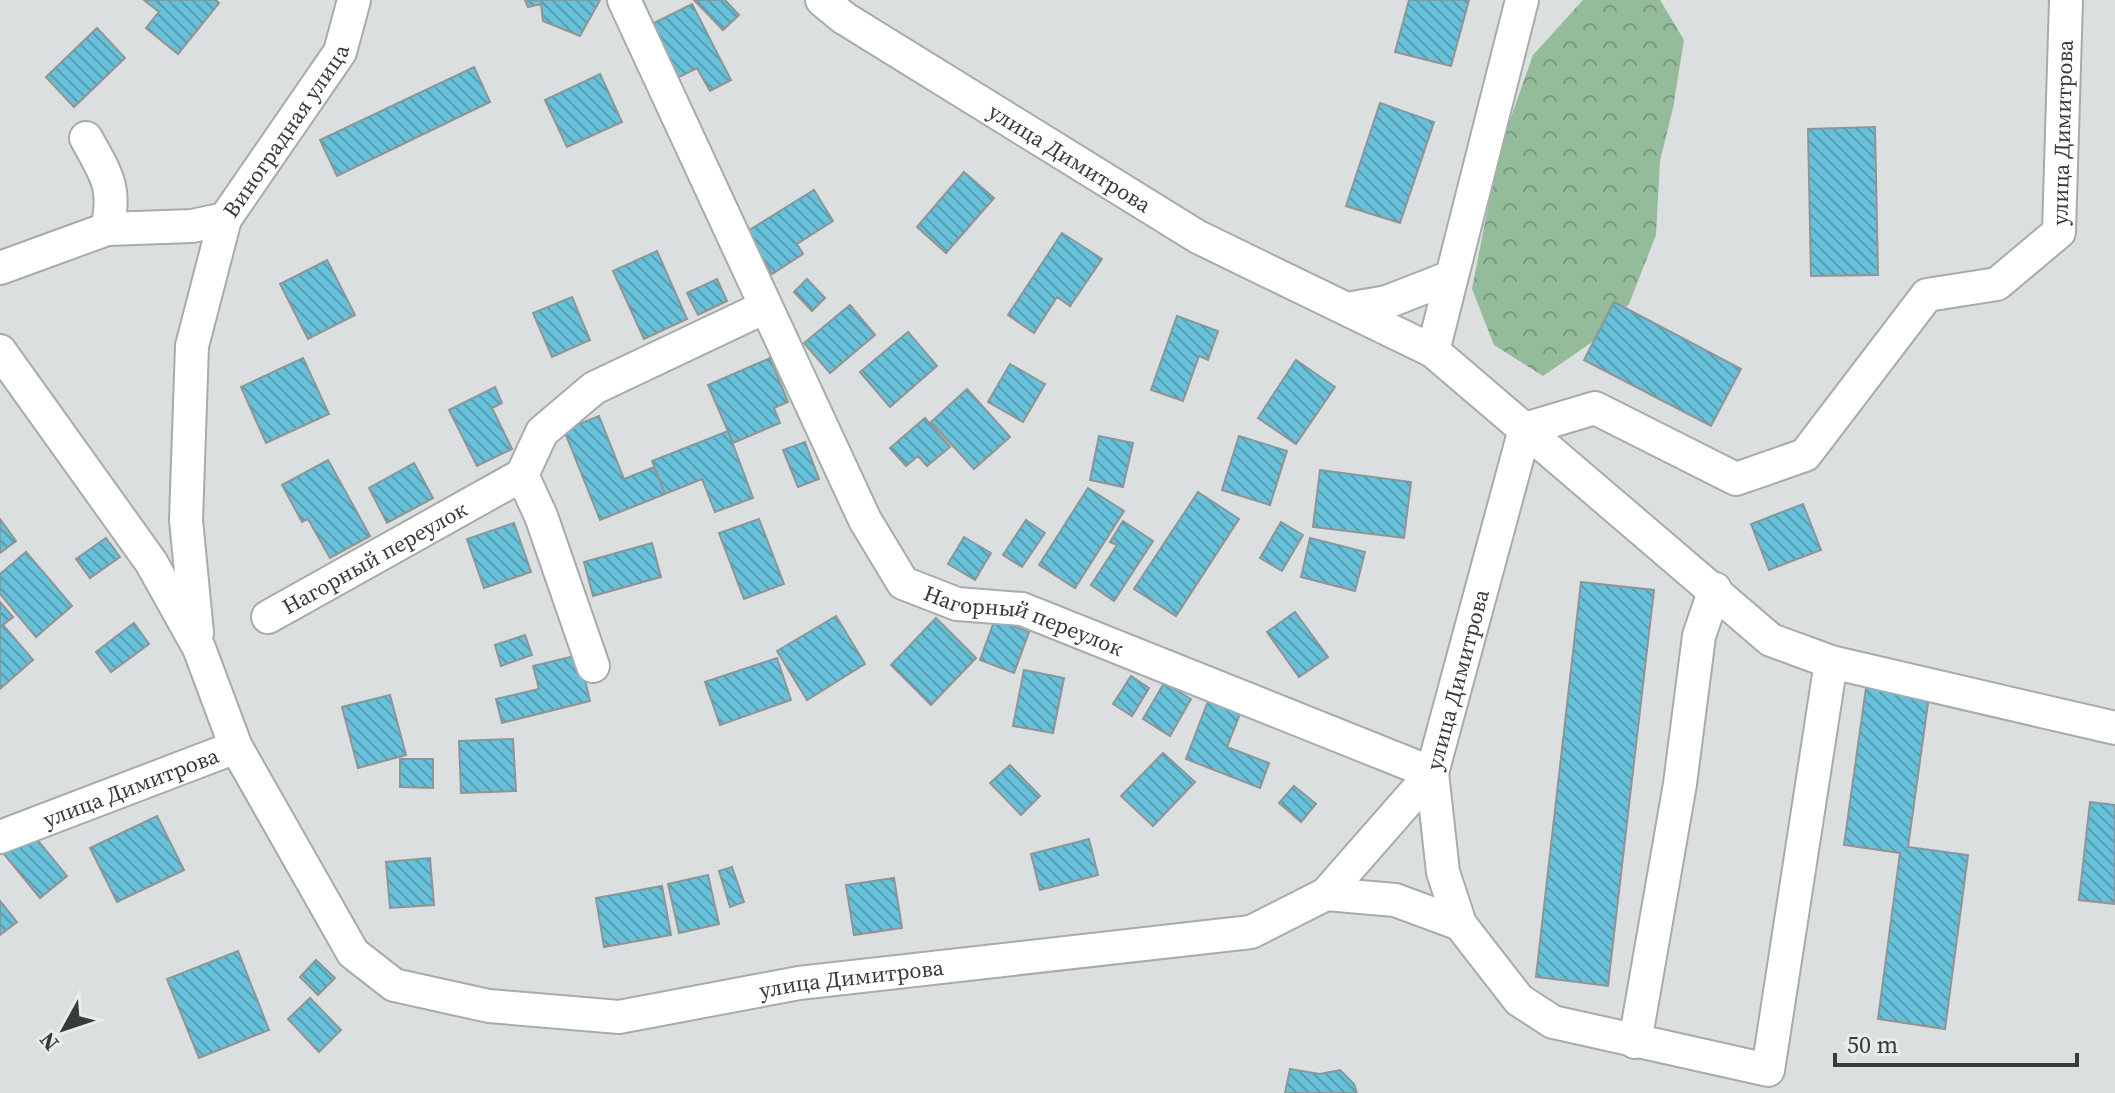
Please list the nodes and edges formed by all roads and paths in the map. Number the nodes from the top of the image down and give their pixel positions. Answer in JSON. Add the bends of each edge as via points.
{"nodes":[{"id":1,"x":354,"y":0,"type":"edge"},
{"id":2,"x":624,"y":0,"type":"edge"},
{"id":3,"x":822,"y":0,"type":"edge"},
{"id":4,"x":1522,"y":0,"type":"edge"},
{"id":5,"x":2066,"y":0,"type":"edge"},
{"id":6,"x":86,"y":138,"type":"dead end"},
{"id":7,"x":225,"y":219,"type":"junction"},
{"id":8,"x":107,"y":229,"type":"junction"},
{"id":9,"x":0,"y":268,"type":"edge"},
{"id":10,"x":1451,"y":277,"type":"junction"},
{"id":11,"x":765,"y":307,"type":"junction"},
{"id":12,"x":1347,"y":309,"type":"junction"},
{"id":13,"x":0,"y":351,"type":"edge"},
{"id":14,"x":1433,"y":351,"type":"junction"},
{"id":15,"x":1525,"y":429,"type":"junction"},
{"id":16,"x":522,"y":475,"type":"junction"},
{"id":17,"x":1715,"y":589,"type":"junction"},
{"id":18,"x":268,"y":617,"type":"dead end"},
{"id":19,"x":199,"y":648,"type":"junction"},
{"id":20,"x":1831,"y":662,"type":"junction"},
{"id":21,"x":593,"y":666,"type":"dead end"},
{"id":22,"x":2115,"y":728,"type":"edge"},
{"id":23,"x":236,"y":747,"type":"junction"},
{"id":24,"x":1432,"y":773,"type":"junction"},
{"id":25,"x":0,"y":837,"type":"edge"},
{"id":26,"x":1326,"y":894,"type":"junction"},
{"id":27,"x":1460,"y":924,"type":"junction"},
{"id":28,"x":1635,"y":1042,"type":"junction"}],
"edges":[{"from":1,"to":7,"type":"street","name":"Виноградная улица","via":[[340,52]]},
{"from":2,"to":11,"type":"street","name":"Нагорный переулок"},
{"from":3,"to":12,"type":"street","name":"улица Димитрова","via":[[1198,237]]},
{"from":4,"to":10,"type":"street"},
{"from":5,"to":15,"type":"street","name":"улица Димитрова","via":[[2059,232],[1997,284],[1927,295],[1805,455],[1736,479],[1595,408]]},
{"from":6,"to":8,"type":"street","via":[[113,203]]},
{"from":7,"to":8,"type":"street","name":"Виноградная улица","via":[[192,226]]},
{"from":7,"to":19,"type":"street","via":[[192,346],[186,520]]},
{"from":8,"to":9,"type":"street","name":"Виноградная улица"},
{"from":10,"to":12,"type":"street","via":[[1387,302]]},
{"from":10,"to":14,"type":"street"},
{"from":11,"to":16,"type":"street","via":[[594,388],[542,432]]},
{"from":11,"to":24,"type":"street","name":"Нагорный переулок","via":[[865,520],[903,583],[957,604],[1022,609]]},
{"from":12,"to":14,"type":"street","name":"улица Димитрова"},
{"from":13,"to":19,"type":"street","via":[[151,562]]},
{"from":14,"to":15,"type":"street","name":"улица Димитрова"},
{"from":15,"to":17,"type":"street","name":"улица Димитрова"},
{"from":15,"to":24,"type":"street","name":"улица Димитрова"},
{"from":16,"to":18,"type":"street","name":"Нагорный переулок"},
{"from":16,"to":21,"type":"street"},
{"from":17,"to":20,"type":"street","name":"улица Димитрова","via":[[1771,640]]},
{"from":17,"to":28,"type":"street","via":[[1699,636],[1680,784]]},
{"from":19,"to":23,"type":"street"},
{"from":20,"to":22,"type":"street","name":"улица Димитрова"},
{"from":20,"to":28,"type":"street","via":[[1768,1070]]},
{"from":23,"to":25,"type":"street","name":"улица Димитрова"},
{"from":23,"to":26,"type":"street","name":"улица Димитрова","via":[[353,953],[394,985],[489,1006],[619,1017],[799,983],[1251,932]]},
{"from":24,"to":26,"type":"street","name":"улица Димитрова"},
{"from":24,"to":27,"type":"street","via":[[1443,872]]},
{"from":26,"to":27,"type":"street","via":[[1395,900]]},
{"from":27,"to":28,"type":"street","via":[[1519,1000],[1553,1022]]}]}
